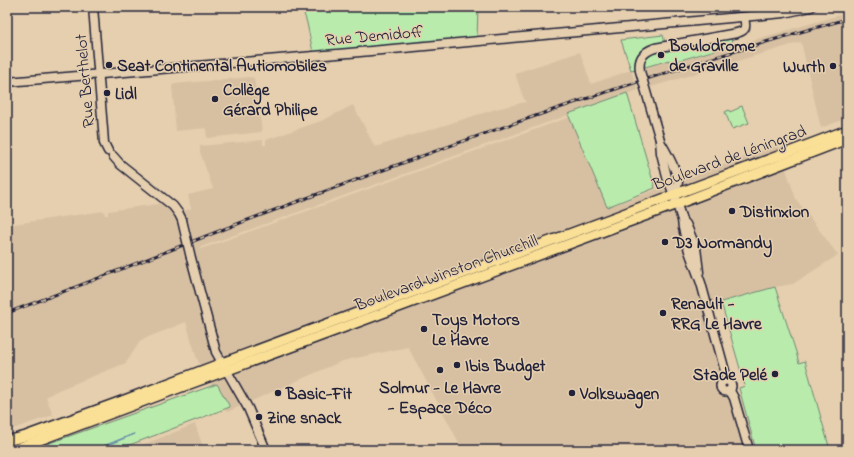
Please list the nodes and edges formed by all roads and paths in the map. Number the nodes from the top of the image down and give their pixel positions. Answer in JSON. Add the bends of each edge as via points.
{"nodes":[{"id":1,"x":92,"y":7,"type":"edge"},
{"id":2,"x":811,"y":7,"type":"edge"},
{"id":3,"x":787,"y":17,"type":"dead end"},
{"id":4,"x":745,"y":20,"type":"junction"},
{"id":5,"x":98,"y":74,"type":"junction"},
{"id":6,"x":7,"y":82,"type":"edge"},
{"id":7,"x":847,"y":130,"type":"edge"},
{"id":8,"x":847,"y":139,"type":"edge"},
{"id":9,"x":676,"y":199,"type":"junction"},
{"id":10,"x":623,"y":214,"type":"joint"},
{"id":11,"x":225,"y":366,"type":"junction"},
{"id":12,"x":7,"y":441,"type":"edge"},
{"id":13,"x":13,"y":450,"type":"edge"},
{"id":14,"x":266,"y":450,"type":"edge"},
{"id":15,"x":749,"y":450,"type":"edge"}],
"edges":[{"from":1,"to":5,"type":"street","name":"Rue Berthelot"},
{"from":2,"to":4,"type":"street"},
{"from":3,"to":4,"type":"street"},
{"from":4,"to":5,"type":"street","name":"Rue Demidoff","via":[[573,32]]},
{"from":4,"to":9,"type":"street","bridge":true,"via":[[746,26],[742,32],[655,48],[641,58],[640,71],[660,140],[678,183]]},
{"from":5,"to":6,"type":"street","name":"Rue Demidoff"},
{"from":5,"to":11,"type":"street","name":"Rue Berthelot","bridge":true,"via":[[104,143],[110,154],[173,206],[179,214],[214,346]]},
{"from":7,"to":9,"type":"main road","name":"Boulevard de Léningrad"},
{"from":8,"to":9,"type":"main road","name":"Boulevard de Léningrad"},
{"from":9,"to":10,"type":"main road","name":"Boulevard de Léningrad","via":[[659,200]]},
{"from":9,"to":11,"type":"main road","name":"Boulevard Winston Churchill","via":[[329,333]]},
{"from":9,"to":15,"type":"street","via":[[682,220],[696,248],[701,283],[726,380],[732,384],[730,391]]},
{"from":10,"to":11,"type":"main road","name":"Boulevard Winston Churchill"},
{"from":11,"to":12,"type":"main road","name":"Boulevard Winston Churchill"},
{"from":11,"to":13,"type":"main road","name":"Boulevard Winston Churchill"},
{"from":11,"to":14,"type":"street","via":[[248,408]]}]}
